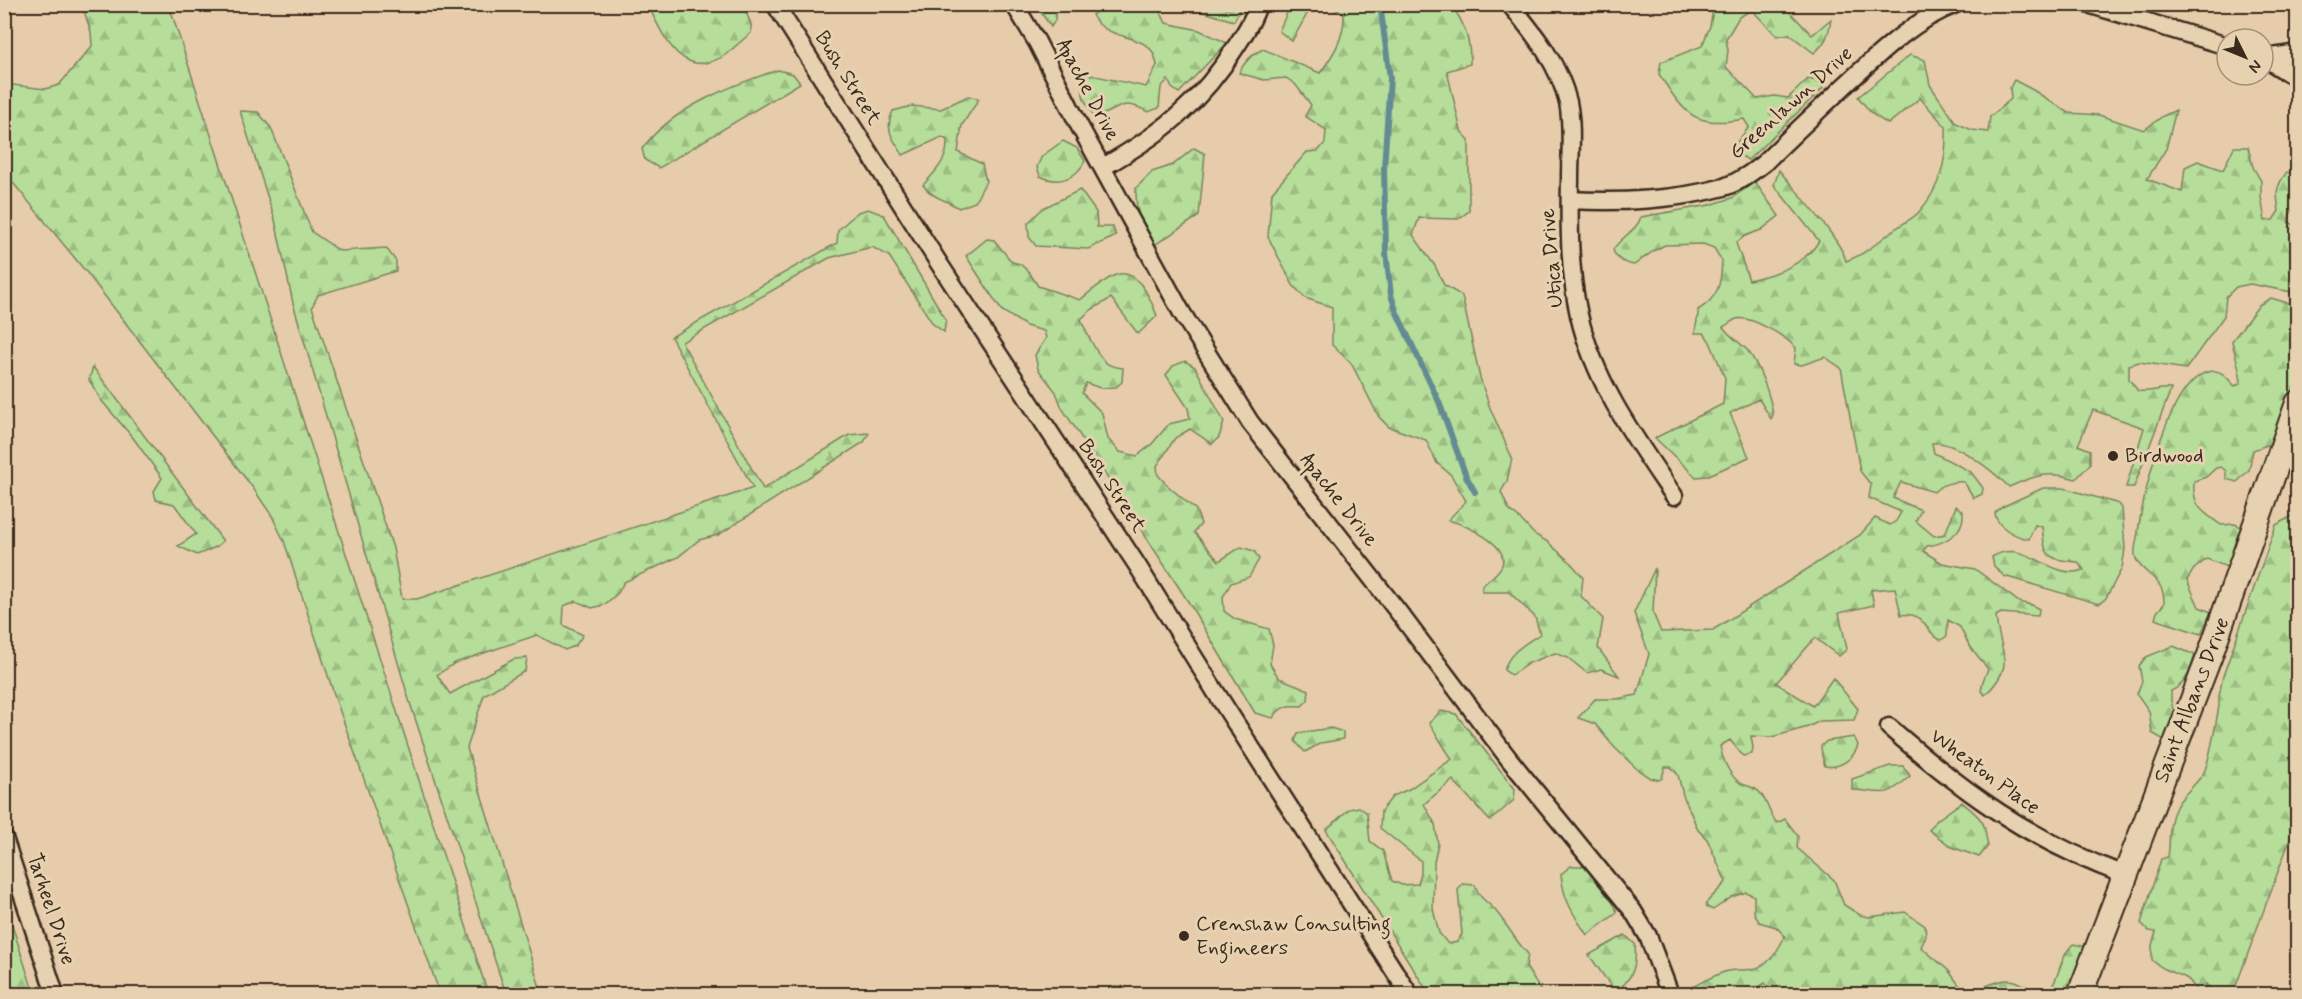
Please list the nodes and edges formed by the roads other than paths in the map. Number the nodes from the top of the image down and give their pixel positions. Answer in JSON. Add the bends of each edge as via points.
{"nodes":[{"id":1,"x":775,"y":4,"type":"edge"},
{"id":2,"x":1014,"y":4,"type":"edge"},
{"id":3,"x":1258,"y":4,"type":"edge"},
{"id":4,"x":1956,"y":4,"type":"edge"},
{"id":5,"x":2088,"y":4,"type":"edge"},
{"id":6,"x":1514,"y":6,"type":"edge"},
{"id":7,"x":2215,"y":42,"type":"edge"},
{"id":8,"x":2298,"y":53,"type":"edge"},
{"id":9,"x":2275,"y":56,"type":"edge"},
{"id":10,"x":2275,"y":64,"type":"edge"},
{"id":11,"x":2298,"y":79,"type":"edge"},
{"id":12,"x":1103,"y":167,"type":"junction"},
{"id":13,"x":1570,"y":200,"type":"junction"},
{"id":14,"x":2298,"y":403,"type":"edge"},
{"id":15,"x":1674,"y":496,"type":"dead end"},
{"id":16,"x":1889,"y":727,"type":"dead end"},
{"id":17,"x":4,"y":838,"type":"edge"},
{"id":18,"x":2125,"y":875,"type":"junction"},
{"id":19,"x":55,"y":994,"type":"edge"},
{"id":20,"x":1409,"y":994,"type":"edge"},
{"id":21,"x":1670,"y":994,"type":"edge"},
{"id":22,"x":2080,"y":994,"type":"edge"}],
"edges":[{"from":1,"to":20,"type":"street","name":"Bush Street"},
{"from":2,"to":12,"type":"street","name":"Apache Drive"},
{"from":3,"to":12,"type":"street","via":[[1226,63],[1186,109],[1158,134]]},
{"from":4,"to":13,"type":"street","name":"Greenlawn Drive","via":[[1901,36],[1746,177],[1725,186],[1662,197]]},
{"from":5,"to":7,"type":"street"},
{"from":6,"to":13,"type":"street","name":"Utica Drive","via":[[1544,48],[1568,101]]},
{"from":8,"to":9,"type":"street"},
{"from":10,"to":11,"type":"street"},
{"from":12,"to":21,"type":"street","name":"Apache Drive","via":[[1190,327],[1250,422],[1509,759],[1633,911],[1648,936]]},
{"from":13,"to":15,"type":"street","name":"Utica Drive","via":[[1573,278],[1584,338],[1618,410]]},
{"from":14,"to":18,"type":"street","name":"Saint Albans Drive","via":[[2210,655]]},
{"from":16,"to":18,"type":"street","name":"Wheaton Place","via":[[2004,818],[2083,859]]},
{"from":17,"to":19,"type":"street","name":"Tarheel Drive"},
{"from":18,"to":22,"type":"street","name":"Saint Albans Drive"}]}
